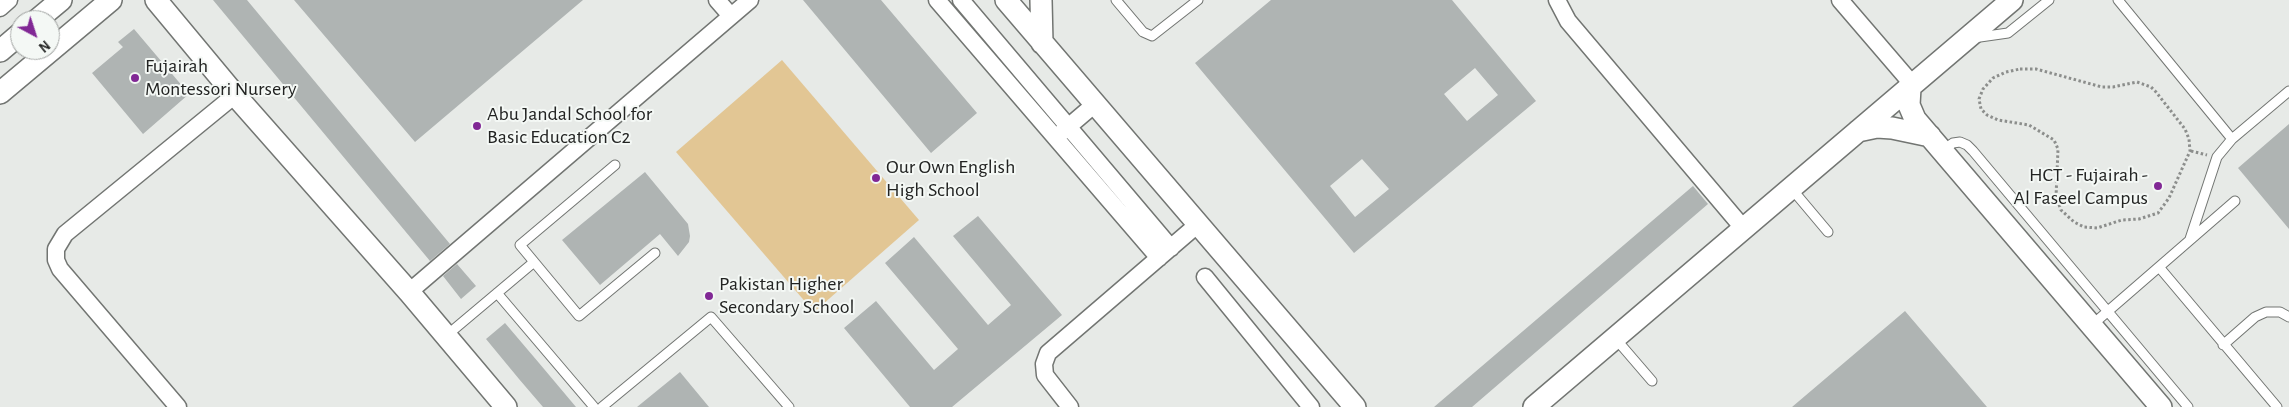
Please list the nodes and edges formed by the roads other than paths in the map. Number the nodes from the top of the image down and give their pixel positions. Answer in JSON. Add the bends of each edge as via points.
{"nodes":[{"id":1,"x":9,"y":0,"type":"edge"},
{"id":2,"x":61,"y":0,"type":"edge"},
{"id":3,"x":111,"y":0,"type":"edge"},
{"id":4,"x":156,"y":0,"type":"edge"},
{"id":5,"x":717,"y":0,"type":"edge"},
{"id":6,"x":750,"y":0,"type":"edge"},
{"id":7,"x":937,"y":0,"type":"edge"},
{"id":8,"x":961,"y":0,"type":"edge"},
{"id":9,"x":1041,"y":0,"type":"edge"},
{"id":10,"x":1116,"y":0,"type":"edge"},
{"id":11,"x":1198,"y":0,"type":"edge"},
{"id":12,"x":1557,"y":0,"type":"edge"},
{"id":13,"x":1840,"y":0,"type":"edge"},
{"id":14,"x":2012,"y":0,"type":"edge"},
{"id":15,"x":2049,"y":0,"type":"edge"},
{"id":16,"x":2118,"y":0,"type":"edge"},
{"id":17,"x":1008,"y":1,"type":"edge"},
{"id":18,"x":0,"y":8,"type":"edge"},
{"id":19,"x":49,"y":10,"type":"edge"},
{"id":20,"x":731,"y":16,"type":"junction"},
{"id":21,"x":1968,"y":38,"type":"junction"},
{"id":22,"x":10,"y":42,"type":"edge"},
{"id":23,"x":1042,"y":43,"type":"junction"},
{"id":24,"x":0,"y":51,"type":"edge"},
{"id":25,"x":1911,"y":87,"type":"junction"},
{"id":26,"x":2289,"y":91,"type":"edge"},
{"id":27,"x":0,"y":93,"type":"edge"},
{"id":28,"x":235,"y":95,"type":"junction"},
{"id":29,"x":1094,"y":104,"type":"junction"},
{"id":30,"x":1068,"y":127,"type":"junction"},
{"id":31,"x":1858,"y":131,"type":"junction"},
{"id":32,"x":1056,"y":138,"type":"junction"},
{"id":33,"x":2232,"y":139,"type":"junction"},
{"id":34,"x":1936,"y":143,"type":"junction"},
{"id":35,"x":616,"y":165,"type":"dead end"},
{"id":36,"x":1791,"y":188,"type":"junction"},
{"id":37,"x":2235,"y":201,"type":"dead end"},
{"id":38,"x":1197,"y":225,"type":"junction"},
{"id":39,"x":1744,"y":229,"type":"junction"},
{"id":40,"x":1828,"y":232,"type":"dead end"},
{"id":41,"x":2190,"y":240,"type":"junction"},
{"id":42,"x":655,"y":253,"type":"dead end"},
{"id":43,"x":1165,"y":253,"type":"junction"},
{"id":44,"x":534,"y":262,"type":"junction"},
{"id":45,"x":2159,"y":267,"type":"junction"},
{"id":46,"x":1205,"y":277,"type":"dead end"},
{"id":47,"x":409,"y":292,"type":"junction"},
{"id":48,"x":497,"y":293,"type":"junction"},
{"id":49,"x":2108,"y":311,"type":"junction"},
{"id":50,"x":2289,"y":317,"type":"edge"},
{"id":51,"x":2092,"y":325,"type":"junction"},
{"id":52,"x":446,"y":336,"type":"junction"},
{"id":53,"x":1615,"y":338,"type":"junction"},
{"id":54,"x":2223,"y":345,"type":"junction"},
{"id":55,"x":1652,"y":381,"type":"dead end"},
{"id":56,"x":1346,"y":404,"type":"edge"},
{"id":57,"x":178,"y":407,"type":"edge"},
{"id":58,"x":506,"y":407,"type":"edge"},
{"id":59,"x":594,"y":407,"type":"edge"},
{"id":60,"x":602,"y":407,"type":"edge"},
{"id":61,"x":789,"y":407,"type":"edge"},
{"id":62,"x":1070,"y":407,"type":"edge"},
{"id":63,"x":1311,"y":407,"type":"edge"},
{"id":64,"x":1534,"y":407,"type":"edge"},
{"id":65,"x":2160,"y":407,"type":"edge"},
{"id":66,"x":2188,"y":407,"type":"edge"},
{"id":67,"x":2276,"y":407,"type":"edge"}],
"edges":[{"from":1,"to":18,"type":"street"},
{"from":2,"to":19,"type":"street"},
{"from":3,"to":27,"type":"street"},
{"from":4,"to":28,"type":"street"},
{"from":5,"to":20,"type":"street"},
{"from":6,"to":20,"type":"street"},
{"from":7,"to":32,"type":"street"},
{"from":8,"to":30,"type":"street"},
{"from":9,"to":23,"type":"street"},
{"from":10,"to":11,"type":"lane","via":[[1143,32],[1152,36]]},
{"from":12,"to":39,"type":"street","via":[[1568,21]]},
{"from":13,"to":25,"type":"street"},
{"from":14,"to":21,"type":"street"},
{"from":15,"to":21,"type":"lane","via":[[2008,32]]},
{"from":16,"to":33,"type":"lane"},
{"from":17,"to":23,"type":"street"},
{"from":20,"to":47,"type":"street"},
{"from":21,"to":25,"type":"street"},
{"from":22,"to":24,"type":"street"},
{"from":23,"to":29,"type":"street"},
{"from":25,"to":31,"type":"street"},
{"from":25,"to":34,"type":"street","via":[[1911,112]]},
{"from":26,"to":33,"type":"lane"},
{"from":28,"to":47,"type":"street"},
{"from":28,"to":57,"type":"street","via":[[65,234],[56,249],[60,269]]},
{"from":29,"to":30,"type":"street"},
{"from":29,"to":38,"type":"street"},
{"from":30,"to":32,"type":"street"},
{"from":30,"to":43,"type":"street"},
{"from":31,"to":34,"type":"street","via":[[1885,128]]},
{"from":31,"to":36,"type":"street"},
{"from":32,"to":43,"type":"street"},
{"from":33,"to":41,"type":"lane","via":[[2214,163]]},
{"from":34,"to":49,"type":"lane","via":[[1960,142],[1967,145]]},
{"from":34,"to":51,"type":"street"},
{"from":35,"to":44,"type":"lane","via":[[520,245]]},
{"from":36,"to":39,"type":"street"},
{"from":36,"to":40,"type":"lane"},
{"from":37,"to":41,"type":"lane"},
{"from":38,"to":43,"type":"street"},
{"from":38,"to":56,"type":"street"},
{"from":39,"to":53,"type":"street"},
{"from":41,"to":45,"type":"lane"},
{"from":42,"to":44,"type":"lane","via":[[579,316]]},
{"from":43,"to":62,"type":"street","via":[[1048,354],[1044,364],[1045,375]]},
{"from":44,"to":48,"type":"lane"},
{"from":45,"to":49,"type":"lane"},
{"from":45,"to":54,"type":"lane"},
{"from":46,"to":63,"type":"street"},
{"from":47,"to":52,"type":"street"},
{"from":48,"to":52,"type":"lane"},
{"from":48,"to":59,"type":"lane"},
{"from":49,"to":51,"type":"lane"},
{"from":49,"to":66,"type":"lane"},
{"from":50,"to":54,"type":"lane","via":[[2280,312],[2266,312],[2255,317]]},
{"from":51,"to":65,"type":"street"},
{"from":52,"to":58,"type":"street"},
{"from":53,"to":55,"type":"lane"},
{"from":53,"to":64,"type":"street"},
{"from":54,"to":67,"type":"lane"},
{"from":60,"to":61,"type":"lane","via":[[711,317]]}]}
